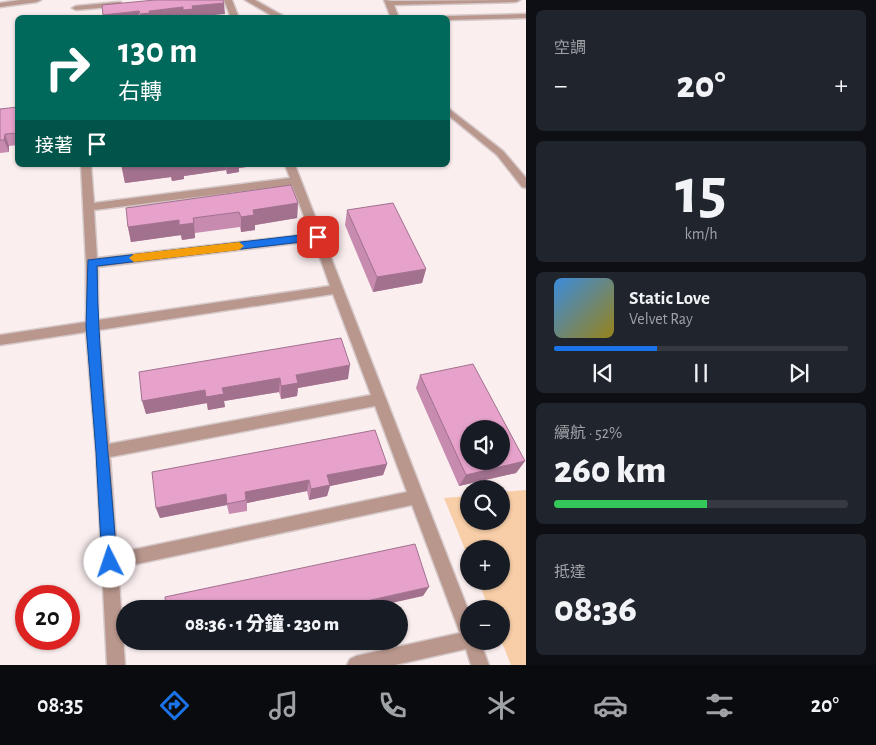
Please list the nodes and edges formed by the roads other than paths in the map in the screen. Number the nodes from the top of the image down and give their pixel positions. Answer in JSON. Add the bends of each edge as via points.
{"nodes":[{"id":1,"x":37,"y":0,"type":"edge"},
{"id":2,"x":228,"y":0,"type":"edge"},
{"id":3,"x":249,"y":0,"type":"edge"},
{"id":4,"x":516,"y":0,"type":"edge"},
{"id":5,"x":28,"y":1,"type":"edge"},
{"id":6,"x":389,"y":1,"type":"edge"},
{"id":7,"x":131,"y":3,"type":"edge"},
{"id":8,"x":76,"y":4,"type":"edge"},
{"id":9,"x":0,"y":5,"type":"edge"},
{"id":10,"x":234,"y":15,"type":"edge"},
{"id":11,"x":277,"y":15,"type":"edge"},
{"id":12,"x":394,"y":15,"type":"edge"},
{"id":13,"x":526,"y":16,"type":"edge"},
{"id":14,"x":450,"y":18,"type":"edge"},
{"id":15,"x":450,"y":113,"type":"edge"},
{"id":16,"x":86,"y":167,"type":"edge"},
{"id":17,"x":291,"y":167,"type":"edge"},
{"id":18,"x":296,"y":180,"type":"junction"},
{"id":19,"x":526,"y":185,"type":"edge"},
{"id":20,"x":88,"y":207,"type":"junction"},
{"id":21,"x":318,"y":237,"type":"junction"},
{"id":22,"x":92,"y":263,"type":"junction"},
{"id":23,"x":337,"y":289,"type":"junction"},
{"id":24,"x":92,"y":326,"type":"junction"},
{"id":25,"x":0,"y":340,"type":"edge"},
{"id":26,"x":379,"y":399,"type":"junction"},
{"id":27,"x":103,"y":452,"type":"junction"},
{"id":28,"x":416,"y":497,"type":"junction"},
{"id":29,"x":110,"y":562,"type":"junction"},
{"id":30,"x":460,"y":612,"type":"edge"},
{"id":31,"x":460,"y":642,"type":"edge"},
{"id":32,"x":474,"y":650,"type":"edge"},
{"id":33,"x":116,"y":665,"type":"edge"},
{"id":34,"x":356,"y":665,"type":"edge"},
{"id":35,"x":480,"y":665,"type":"edge"}],
"edges":[{"from":1,"to":5,"type":"lane"},
{"from":2,"to":10,"type":"lane"},
{"from":3,"to":11,"type":"lane"},
{"from":4,"to":6,"type":"lane"},
{"from":5,"to":9,"type":"lane"},
{"from":6,"to":12,"type":"lane"},
{"from":7,"to":8,"type":"lane"},
{"from":13,"to":14,"type":"lane"},
{"from":15,"to":19,"type":"lane","via":[[500,153]]},
{"from":16,"to":20,"type":"lane"},
{"from":17,"to":18,"type":"lane"},
{"from":18,"to":20,"type":"lane"},
{"from":18,"to":21,"type":"lane"},
{"from":20,"to":22,"type":"lane"},
{"from":21,"to":22,"type":"lane"},
{"from":21,"to":23,"type":"lane"},
{"from":22,"to":24,"type":"lane"},
{"from":23,"to":24,"type":"lane"},
{"from":23,"to":26,"type":"lane"},
{"from":24,"to":25,"type":"lane"},
{"from":24,"to":27,"type":"lane"},
{"from":26,"to":27,"type":"lane"},
{"from":26,"to":28,"type":"lane"},
{"from":27,"to":29,"type":"lane"},
{"from":28,"to":29,"type":"lane"},
{"from":28,"to":30,"type":"lane"},
{"from":29,"to":33,"type":"lane"},
{"from":31,"to":34,"type":"lane"},
{"from":32,"to":35,"type":"lane"}]}
